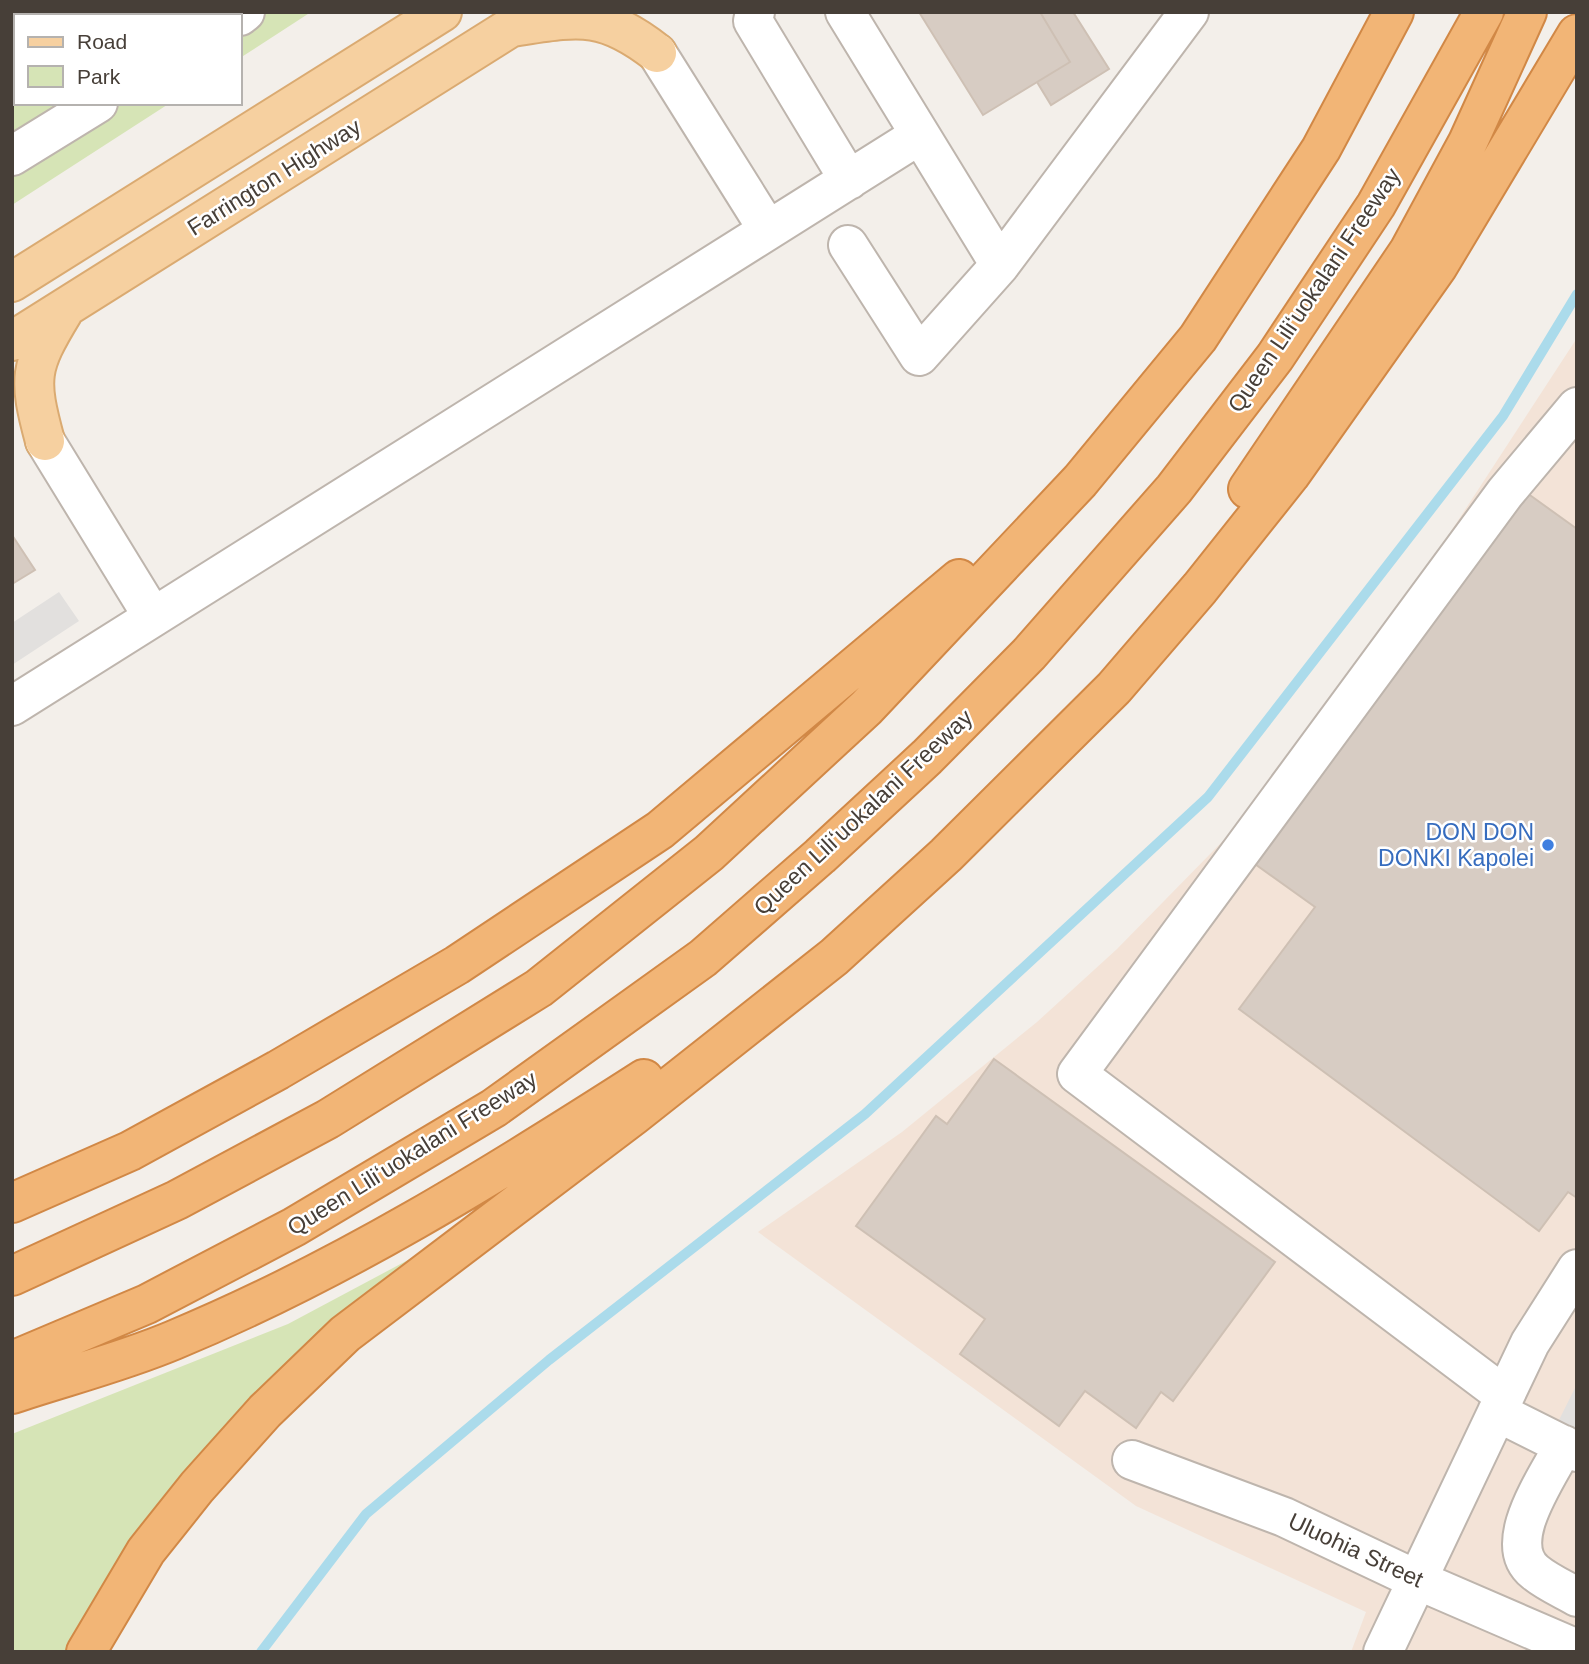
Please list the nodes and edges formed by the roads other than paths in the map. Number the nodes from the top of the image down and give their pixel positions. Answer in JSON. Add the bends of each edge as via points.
{"nodes":[{"id":1,"x":442,"y":12,"type":"edge"},
{"id":2,"x":648,"y":12,"type":"edge"},
{"id":3,"x":755,"y":12,"type":"edge"},
{"id":4,"x":845,"y":12,"type":"edge"},
{"id":5,"x":1189,"y":12,"type":"edge"},
{"id":6,"x":1394,"y":12,"type":"edge"},
{"id":7,"x":1484,"y":12,"type":"edge"},
{"id":8,"x":1527,"y":12,"type":"edge"},
{"id":9,"x":524,"y":20,"type":"edge"},
{"id":10,"x":1577,"y":34,"type":"edge"},
{"id":11,"x":657,"y":53,"type":"junction"},
{"id":12,"x":95,"y":105,"type":"edge"},
{"id":13,"x":918,"y":136,"type":"junction"},
{"id":14,"x":12,"y":156,"type":"edge"},
{"id":15,"x":849,"y":180,"type":"junction"},
{"id":16,"x":768,"y":230,"type":"junction"},
{"id":17,"x":848,"y":245,"type":"dead end"},
{"id":18,"x":1000,"y":265,"type":"junction"},
{"id":19,"x":15,"y":283,"type":"edge"},
{"id":20,"x":64,"y":309,"type":"junction"},
{"id":21,"x":12,"y":341,"type":"edge"},
{"id":22,"x":1577,"y":407,"type":"edge"},
{"id":23,"x":12,"y":410,"type":"edge"},
{"id":24,"x":45,"y":441,"type":"junction"},
{"id":25,"x":1080,"y":481,"type":"junction"},
{"id":26,"x":153,"y":617,"type":"junction"},
{"id":27,"x":1114,"y":688,"type":"junction"},
{"id":28,"x":12,"y":706,"type":"edge"},
{"id":29,"x":834,"y":957,"type":"junction"},
{"id":30,"x":12,"y":1203,"type":"edge"},
{"id":31,"x":1577,"y":1269,"type":"edge"},
{"id":32,"x":12,"y":1276,"type":"edge"},
{"id":33,"x":12,"y":1361,"type":"edge"},
{"id":34,"x":12,"y":1394,"type":"edge"},
{"id":35,"x":1501,"y":1404,"type":"junction"},
{"id":36,"x":1570,"y":1448,"type":"edge"},
{"id":37,"x":1132,"y":1460,"type":"dead end"},
{"id":38,"x":1415,"y":1579,"type":"junction"},
{"id":39,"x":1577,"y":1597,"type":"edge"},
{"id":40,"x":1577,"y":1649,"type":"edge"},
{"id":41,"x":86,"y":1652,"type":"edge"},
{"id":42,"x":1383,"y":1652,"type":"edge"}],
"edges":[{"from":1,"to":19,"type":"main road"},
{"from":2,"to":11,"type":"main road"},
{"from":3,"to":15,"type":"street","via":[[754,21]]},
{"from":4,"to":13,"type":"street"},
{"from":5,"to":18,"type":"street"},
{"from":6,"to":25,"type":"highway","via":[[1321,149],[1198,338]]},
{"from":7,"to":33,"type":"highway","name":"Queen Liliʻuokalani Freeway","via":[[1376,205],[1275,357],[1174,489],[1029,654],[820,856],[703,958],[494,1108],[270,1240],[147,1304]]},
{"from":8,"to":27,"type":"highway","via":[[1468,142],[1409,251]]},
{"from":9,"to":11,"type":"main road","via":[[610,23]]},
{"from":9,"to":20,"type":"main road","name":"Farrington Highway"},
{"from":10,"to":27,"type":"highway","via":[[1437,266],[1297,464]]},
{"from":11,"to":16,"type":"street"},
{"from":12,"to":14,"type":"street"},
{"from":13,"to":15,"type":"street"},
{"from":13,"to":18,"type":"street"},
{"from":15,"to":16,"type":"street"},
{"from":16,"to":26,"type":"street"},
{"from":17,"to":18,"type":"street","via":[[919,356]]},
{"from":20,"to":21,"type":"main road","name":"Farrington Highway"},
{"from":20,"to":24,"type":"main road","via":[[40,350],[32,375]]},
{"from":22,"to":35,"type":"street","via":[[1504,494],[1077,1074]]},
{"from":23,"to":24,"type":"main road"},
{"from":24,"to":26,"type":"street"},
{"from":25,"to":30,"type":"highway","via":[[660,830],[457,965],[278,1070],[130,1151]]},
{"from":25,"to":32,"type":"highway","via":[[866,708],[709,853],[539,988],[328,1119],[177,1200]]},
{"from":26,"to":28,"type":"street"},
{"from":27,"to":29,"type":"highway","via":[[946,856]]},
{"from":29,"to":34,"type":"highway","via":[[464,1194],[317,1273],[173,1340]]},
{"from":29,"to":41,"type":"highway","via":[[345,1334],[264,1411],[197,1487],[146,1551]]},
{"from":31,"to":35,"type":"street","via":[[1530,1343]]},
{"from":35,"to":36,"type":"street"},
{"from":35,"to":38,"type":"street"},
{"from":36,"to":39,"type":"street","via":[[1525,1522],[1520,1542],[1535,1572]]},
{"from":37,"to":38,"type":"street","name":"Uluohia Street","via":[[1284,1517]]},
{"from":38,"to":40,"type":"street","name":"Uluohia Street"},
{"from":38,"to":42,"type":"street"}]}
